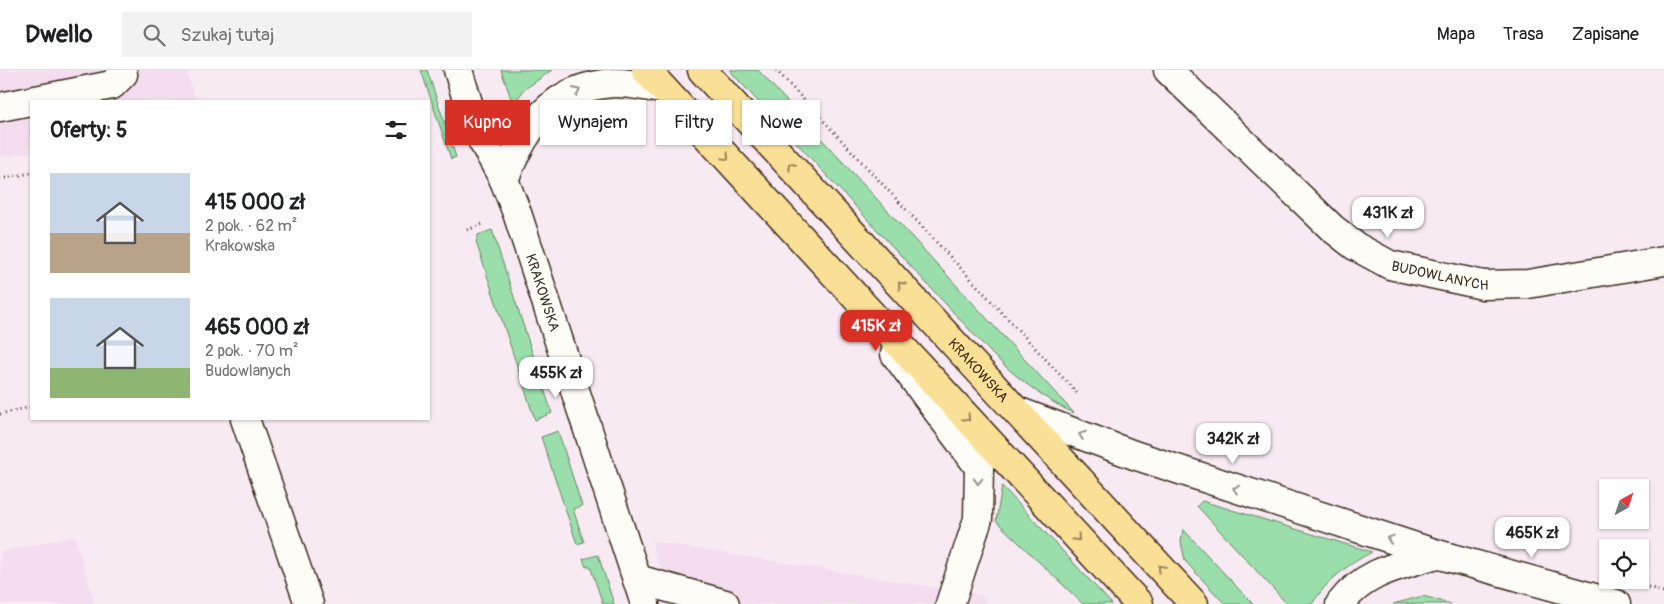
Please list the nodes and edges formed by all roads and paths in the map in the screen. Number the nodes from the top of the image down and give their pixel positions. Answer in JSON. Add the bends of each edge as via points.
{"nodes":[{"id":1,"x":122,"y":70,"type":"edge"},
{"id":2,"x":458,"y":70,"type":"edge"},
{"id":3,"x":702,"y":70,"type":"edge"},
{"id":4,"x":776,"y":70,"type":"edge"},
{"id":5,"x":1168,"y":70,"type":"edge"},
{"id":6,"x":654,"y":79,"type":"edge"},
{"id":7,"x":30,"y":100,"type":"edge"},
{"id":8,"x":32,"y":100,"type":"edge"},
{"id":9,"x":0,"y":106,"type":"edge"},
{"id":10,"x":30,"y":173,"type":"edge"},
{"id":11,"x":0,"y":180,"type":"edge"},
{"id":12,"x":504,"y":180,"type":"junction"},
{"id":13,"x":492,"y":221,"type":"dead end"},
{"id":14,"x":467,"y":230,"type":"dead end"},
{"id":15,"x":1664,"y":260,"type":"edge"},
{"id":16,"x":843,"y":284,"type":"junction"},
{"id":17,"x":1080,"y":396,"type":"dead end"},
{"id":18,"x":30,"y":407,"type":"edge"},
{"id":19,"x":1017,"y":411,"type":"junction"},
{"id":20,"x":0,"y":414,"type":"edge"},
{"id":21,"x":245,"y":420,"type":"edge"},
{"id":22,"x":1437,"y":554,"type":"junction"},
{"id":23,"x":641,"y":592,"type":"edge"},
{"id":24,"x":309,"y":604,"type":"edge"},
{"id":25,"x":725,"y":604,"type":"edge"},
{"id":26,"x":950,"y":604,"type":"edge"},
{"id":27,"x":1139,"y":604,"type":"edge"},
{"id":28,"x":1194,"y":604,"type":"edge"},
{"id":29,"x":1340,"y":604,"type":"edge"},
{"id":30,"x":1616,"y":604,"type":"edge"}],
"edges":[{"from":1,"to":8,"type":"street","via":[[123,74],[112,85]]},
{"from":2,"to":12,"type":"street","name":"KRAKOWSKA","via":[[476,129]]},
{"from":19,"to":3,"type":"main road","name":"KRAKOWSKA","one_way":true},
{"from":4,"to":17,"type":"path"},
{"from":5,"to":15,"type":"street","name":"BUDOWLANYCH","via":[[1332,228],[1390,265],[1492,285],[1528,284]]},
{"from":12,"to":6,"type":"street","one_way":true,"via":[[517,146],[541,114],[577,89]]},
{"from":6,"to":16,"type":"main road","one_way":true},
{"from":7,"to":9,"type":"street"},
{"from":10,"to":11,"type":"path"},
{"from":12,"to":23,"type":"street","name":"KRAKOWSKA"},
{"from":13,"to":14,"type":"path"},
{"from":16,"to":26,"type":"street","one_way":true,"via":[[979,467],[978,518]]},
{"from":16,"to":27,"type":"main road","one_way":true},
{"from":18,"to":20,"type":"path"},
{"from":22,"to":19,"type":"street","one_way":true,"via":[[1134,456]]},
{"from":28,"to":19,"type":"main road","name":"KRAKOWSKA","one_way":true},
{"from":21,"to":24,"type":"street"},
{"from":22,"to":29,"type":"street","via":[[1364,579]]},
{"from":22,"to":30,"type":"street"},
{"from":23,"to":25,"type":"street"}]}
